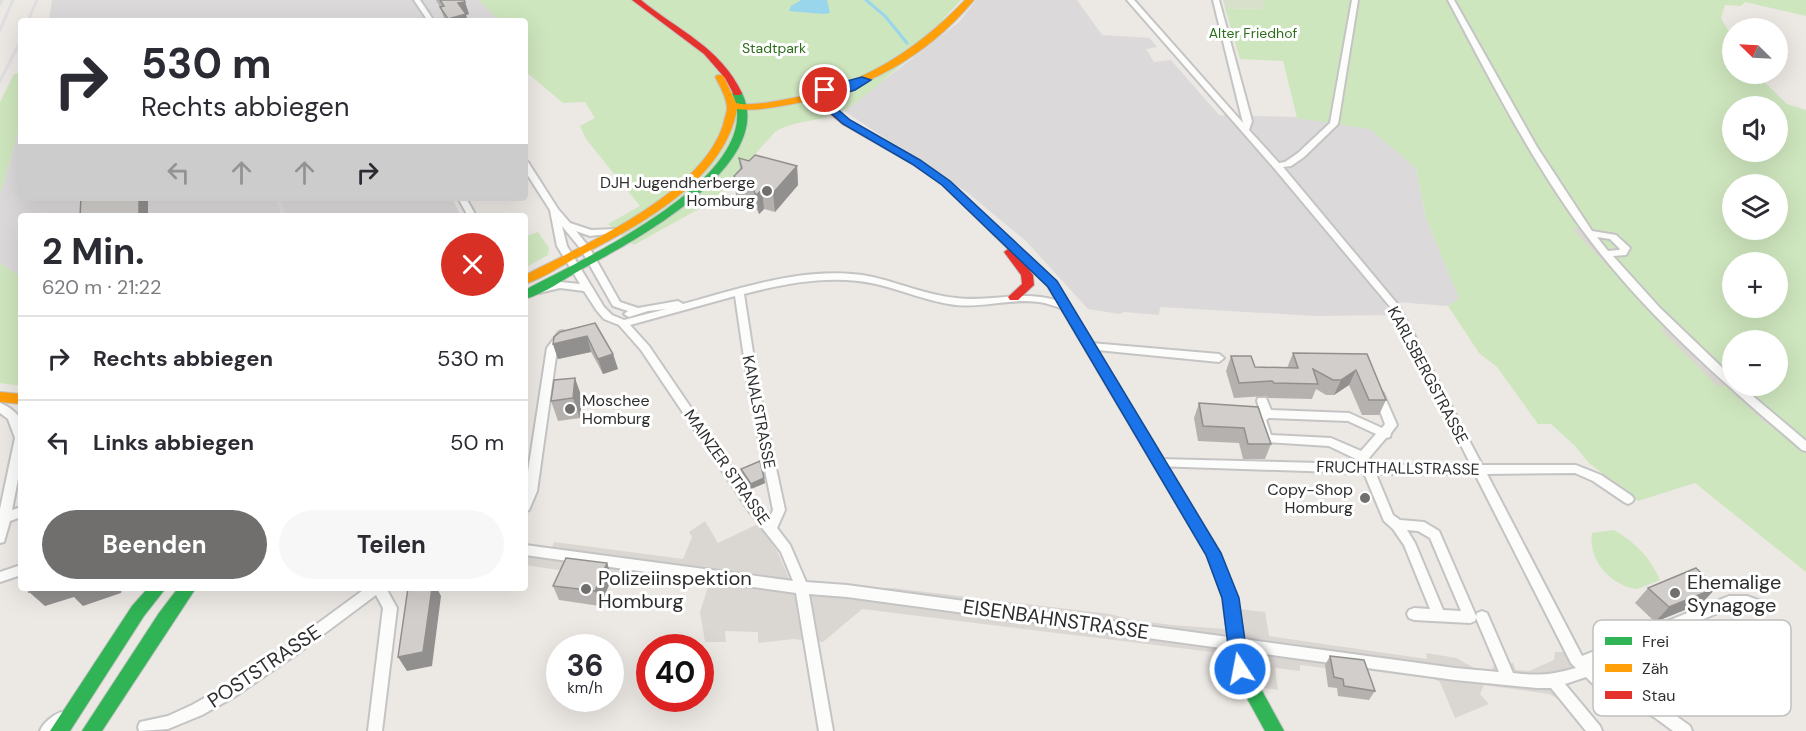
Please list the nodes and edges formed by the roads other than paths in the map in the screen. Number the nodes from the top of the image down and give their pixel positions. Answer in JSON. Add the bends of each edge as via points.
{"nodes":[{"id":1,"x":417,"y":0,"type":"edge"},
{"id":2,"x":636,"y":0,"type":"edge"},
{"id":3,"x":970,"y":0,"type":"edge"},
{"id":4,"x":1130,"y":0,"type":"edge"},
{"id":5,"x":1216,"y":0,"type":"edge"},
{"id":6,"x":1355,"y":0,"type":"edge"},
{"id":7,"x":1451,"y":0,"type":"edge"},
{"id":8,"x":429,"y":18,"type":"edge"},
{"id":9,"x":813,"y":97,"type":"junction"},
{"id":10,"x":739,"y":104,"type":"junction"},
{"id":11,"x":1245,"y":130,"type":"junction"},
{"id":12,"x":1277,"y":166,"type":"junction"},
{"id":13,"x":529,"y":180,"type":"edge"},
{"id":14,"x":554,"y":210,"type":"junction"},
{"id":15,"x":567,"y":225,"type":"junction"},
{"id":16,"x":613,"y":231,"type":"junction"},
{"id":17,"x":1590,"y":233,"type":"junction"},
{"id":18,"x":587,"y":252,"type":"junction"},
{"id":19,"x":1607,"y":254,"type":"junction"},
{"id":20,"x":571,"y":262,"type":"junction"},
{"id":21,"x":528,"y":288,"type":"edge"},
{"id":22,"x":586,"y":288,"type":"junction"},
{"id":23,"x":528,"y":289,"type":"edge"},
{"id":24,"x":739,"y":292,"type":"junction"},
{"id":25,"x":1014,"y":297,"type":"junction"},
{"id":26,"x":1065,"y":306,"type":"junction"},
{"id":27,"x":636,"y":316,"type":"junction"},
{"id":28,"x":608,"y":317,"type":"junction"},
{"id":29,"x":623,"y":323,"type":"junction"},
{"id":30,"x":594,"y":324,"type":"edge"},
{"id":31,"x":571,"y":330,"type":"edge"},
{"id":32,"x":1091,"y":347,"type":"junction"},
{"id":33,"x":645,"y":348,"type":"junction"},
{"id":34,"x":1219,"y":358,"type":"dead end"},
{"id":35,"x":1722,"y":372,"type":"edge"},
{"id":36,"x":1373,"y":382,"type":"edge"},
{"id":37,"x":0,"y":396,"type":"edge"},
{"id":38,"x":1748,"y":396,"type":"edge"},
{"id":39,"x":18,"y":399,"type":"edge"},
{"id":40,"x":1262,"y":401,"type":"dead end"},
{"id":41,"x":0,"y":407,"type":"edge"},
{"id":42,"x":1267,"y":414,"type":"junction"},
{"id":43,"x":18,"y":429,"type":"edge"},
{"id":44,"x":1386,"y":434,"type":"junction"},
{"id":45,"x":1806,"y":447,"type":"edge"},
{"id":46,"x":18,"y":451,"type":"edge"},
{"id":47,"x":1363,"y":457,"type":"junction"},
{"id":48,"x":1159,"y":463,"type":"junction"},
{"id":49,"x":1368,"y":469,"type":"junction"},
{"id":50,"x":1478,"y":470,"type":"junction"},
{"id":51,"x":528,"y":498,"type":"edge"},
{"id":52,"x":1628,"y":499,"type":"dead end"},
{"id":53,"x":18,"y":513,"type":"edge"},
{"id":54,"x":5,"y":518,"type":"junction"},
{"id":55,"x":1397,"y":525,"type":"junction"},
{"id":56,"x":770,"y":529,"type":"junction"},
{"id":57,"x":0,"y":538,"type":"edge"},
{"id":58,"x":528,"y":550,"type":"edge"},
{"id":59,"x":18,"y":571,"type":"edge"},
{"id":60,"x":0,"y":577,"type":"edge"},
{"id":61,"x":802,"y":588,"type":"junction"},
{"id":62,"x":155,"y":591,"type":"edge"},
{"id":63,"x":186,"y":591,"type":"edge"},
{"id":64,"x":373,"y":591,"type":"edge"},
{"id":65,"x":379,"y":591,"type":"edge"},
{"id":66,"x":1764,"y":608,"type":"dead end"},
{"id":67,"x":1414,"y":614,"type":"dead end"},
{"id":68,"x":1439,"y":615,"type":"junction"},
{"id":69,"x":1482,"y":617,"type":"dead end"},
{"id":70,"x":1689,"y":620,"type":"edge"},
{"id":71,"x":1235,"y":643,"type":"junction"},
{"id":72,"x":1593,"y":663,"type":"edge"},
{"id":73,"x":1583,"y":667,"type":"junction"},
{"id":74,"x":1593,"y":676,"type":"edge"},
{"id":75,"x":1509,"y":679,"type":"junction"},
{"id":76,"x":1554,"y":681,"type":"junction"},
{"id":77,"x":69,"y":714,"type":"junction"},
{"id":78,"x":1664,"y":716,"type":"edge"},
{"id":79,"x":145,"y":727,"type":"dead end"},
{"id":80,"x":91,"y":729,"type":"edge"},
{"id":81,"x":47,"y":731,"type":"edge"},
{"id":82,"x":59,"y":731,"type":"edge"},
{"id":83,"x":375,"y":731,"type":"edge"},
{"id":84,"x":826,"y":731,"type":"edge"},
{"id":85,"x":1275,"y":731,"type":"edge"},
{"id":86,"x":1595,"y":731,"type":"edge"},
{"id":87,"x":1685,"y":731,"type":"edge"}],
"edges":[{"from":1,"to":8,"type":"street"},
{"from":2,"to":10,"type":"main road","via":[[715,71]]},
{"from":3,"to":9,"type":"main road","via":[[946,25],[907,55],[852,88]]},
{"from":4,"to":11,"type":"street","name":"KARLSBERGSTRASSE"},
{"from":5,"to":11,"type":"street","via":[[1248,121]]},
{"from":6,"to":12,"type":"street","via":[[1334,124],[1301,155]]},
{"from":7,"to":17,"type":"street"},
{"from":9,"to":10,"type":"main road"},
{"from":9,"to":25,"type":"main road","via":[[826,117],[916,170],[958,201],[987,229],[1027,275],[1028,285]]},
{"from":9,"to":26,"type":"main road","via":[[846,122],[916,162],[966,200],[1038,268]]},
{"from":10,"to":16,"type":"main road","via":[[730,129],[707,166],[673,195]]},
{"from":10,"to":18,"type":"main road","via":[[744,124],[736,147],[708,183],[687,201]]},
{"from":11,"to":12,"type":"street","name":"KARLSBERGSTRASSE"},
{"from":12,"to":50,"type":"street","name":"KARLSBERGSTRASSE","via":[[1396,308]]},
{"from":13,"to":14,"type":"street"},
{"from":14,"to":15,"type":"street"},
{"from":14,"to":20,"type":"street"},
{"from":15,"to":16,"type":"street","via":[[590,233]]},
{"from":15,"to":18,"type":"street"},
{"from":16,"to":18,"type":"main road"},
{"from":17,"to":19,"type":"street"},
{"from":17,"to":19,"type":"street","via":[[1613,237],[1625,248],[1623,254]]},
{"from":18,"to":20,"type":"main road"},
{"from":18,"to":27,"type":"street","via":[[616,304]]},
{"from":19,"to":35,"type":"street"},
{"from":20,"to":21,"type":"main road"},
{"from":20,"to":22,"type":"street"},
{"from":22,"to":23,"type":"street","via":[[560,285]]},
{"from":22,"to":28,"type":"street"},
{"from":24,"to":25,"type":"street","via":[[838,276],[869,279],[943,300],[980,302]]},
{"from":24,"to":27,"type":"street"},
{"from":24,"to":56,"type":"street","name":"KANALSTRASSE","via":[[753,386],[779,510]]},
{"from":25,"to":26,"type":"street","via":[[1039,297]]},
{"from":26,"to":32,"type":"main road"},
{"from":27,"to":29,"type":"street","name":"MAINZER STRASSE"},
{"from":27,"to":33,"type":"street","name":"MAINZER STRASSE"},
{"from":28,"to":29,"type":"street","name":"MAINZER STRASSE"},
{"from":28,"to":30,"type":"street"},
{"from":29,"to":33,"type":"street","name":"MAINZER STRASSE"},
{"from":31,"to":51,"type":"street","via":[[557,338],[552,348]]},
{"from":32,"to":34,"type":"street"},
{"from":32,"to":48,"type":"main road"},
{"from":33,"to":56,"type":"street","name":"MAINZER STRASSE"},
{"from":36,"to":44,"type":"street","via":[[1390,419]]},
{"from":37,"to":39,"type":"main road"},
{"from":38,"to":45,"type":"street"},
{"from":40,"to":42,"type":"street"},
{"from":41,"to":43,"type":"street","via":[[13,417]]},
{"from":42,"to":44,"type":"street","via":[[1350,417]]},
{"from":42,"to":47,"type":"street","via":[[1260,418],[1269,439],[1330,442]]},
{"from":44,"to":47,"type":"street"},
{"from":46,"to":54,"type":"street"},
{"from":47,"to":49,"type":"street"},
{"from":48,"to":49,"type":"street","name":"FRUCHTHALLSTRASSE"},
{"from":48,"to":71,"type":"main road","via":[[1226,580]]},
{"from":49,"to":50,"type":"street","name":"FRUCHTHALLSTRASSE"},
{"from":49,"to":55,"type":"street","via":[[1388,518]]},
{"from":50,"to":52,"type":"street","name":"FRUCHTHALLSTRASSE","via":[[1576,469]]},
{"from":50,"to":73,"type":"street","name":"KARLSBERGSTRASSE","via":[[1567,645]]},
{"from":53,"to":54,"type":"street"},
{"from":54,"to":57,"type":"street"},
{"from":55,"to":68,"type":"street","via":[[1409,543]]},
{"from":55,"to":68,"type":"street","via":[[1420,526],[1435,535],[1470,617]]},
{"from":56,"to":61,"type":"street","name":"MAINZER STRASSE","via":[[786,549]]},
{"from":58,"to":61,"type":"street","name":"EISENBAHNSTRASSE"},
{"from":59,"to":60,"type":"street"},
{"from":61,"to":71,"type":"street","name":"EISENBAHNSTRASSE"},
{"from":61,"to":84,"type":"street","name":"MAINZER STRASSE"},
{"from":62,"to":77,"type":"main road"},
{"from":63,"to":80,"type":"main road"},
{"from":64,"to":79,"type":"street","name":"POSTSTRASSE","via":[[214,701],[169,723]]},
{"from":65,"to":83,"type":"street","via":[[390,608]]},
{"from":66,"to":70,"type":"street","name":"EISENBAHNSTRASSE","via":[[1741,600]]},
{"from":67,"to":68,"type":"street"},
{"from":69,"to":75,"type":"street"},
{"from":71,"to":75,"type":"street","name":"EISENBAHNSTRASSE"},
{"from":71,"to":85,"type":"main road","via":[[1246,683]]},
{"from":72,"to":73,"type":"street","name":"EISENBAHNSTRASSE"},
{"from":73,"to":74,"type":"street","name":"KARLSBERGSTRASSE"},
{"from":73,"to":76,"type":"street","name":"EISENBAHNSTRASSE"},
{"from":75,"to":76,"type":"street","name":"EISENBAHNSTRASSE"},
{"from":76,"to":86,"type":"street"},
{"from":77,"to":81,"type":"street"},
{"from":77,"to":82,"type":"main road"},
{"from":78,"to":87,"type":"street","name":"KARLSBERGSTRASSE"}]}
